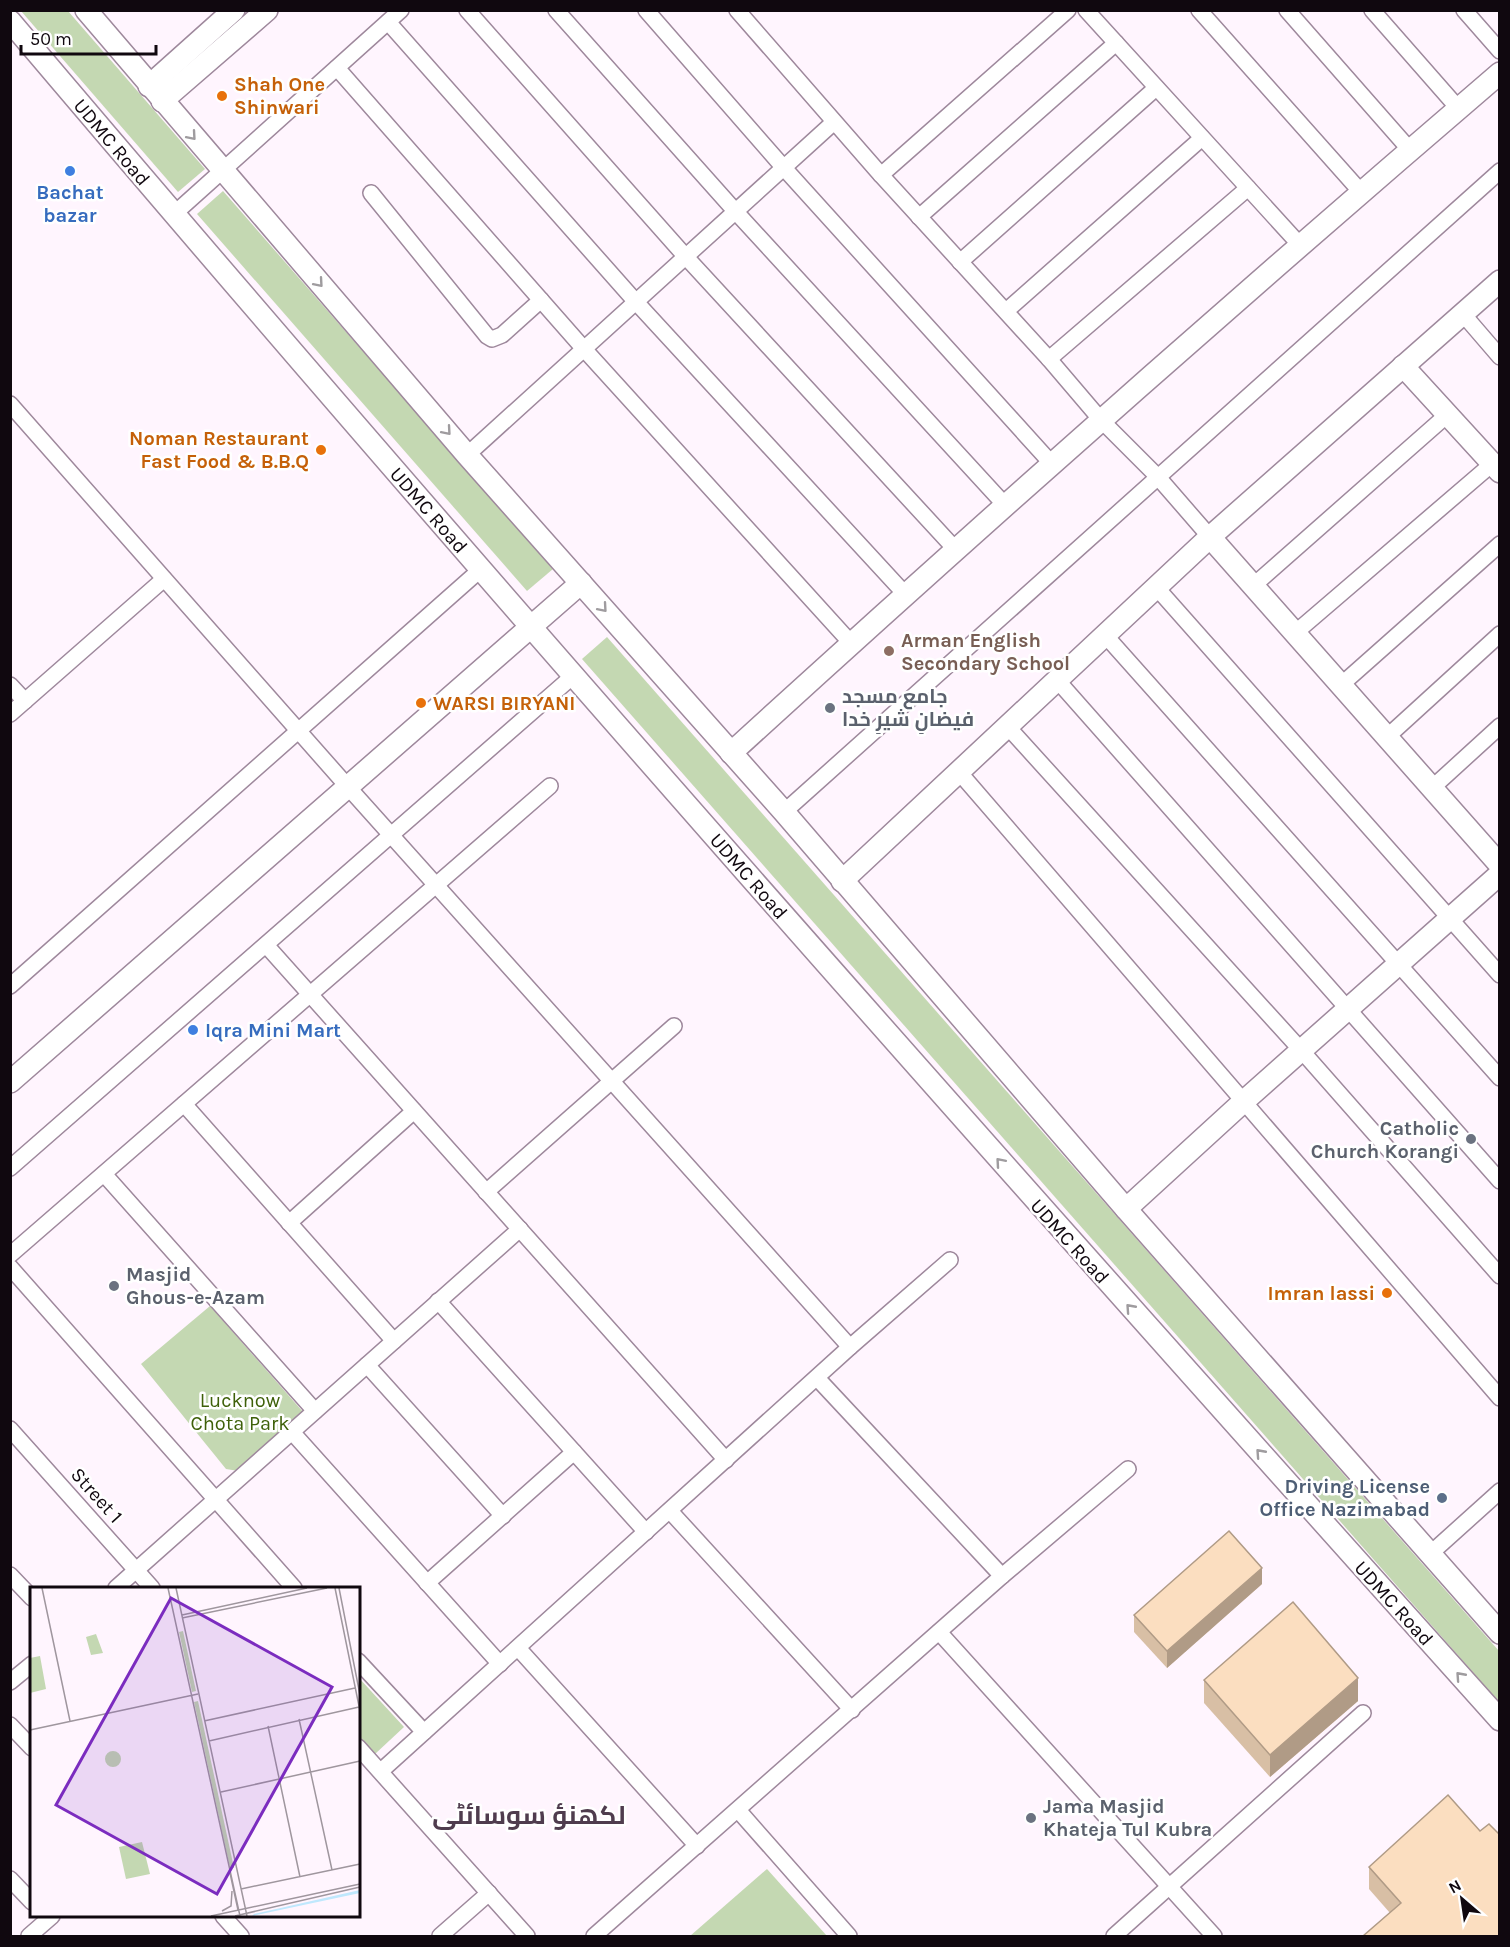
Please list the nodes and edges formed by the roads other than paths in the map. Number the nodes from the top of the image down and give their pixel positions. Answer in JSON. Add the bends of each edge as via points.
{"nodes":[{"id":1,"x":86,"y":10,"type":"edge"},
{"id":2,"x":234,"y":10,"type":"edge"},
{"id":3,"x":267,"y":10,"type":"edge"},
{"id":4,"x":400,"y":10,"type":"edge"},
{"id":5,"x":467,"y":10,"type":"edge"},
{"id":6,"x":556,"y":10,"type":"edge"},
{"id":7,"x":646,"y":10,"type":"edge"},
{"id":8,"x":737,"y":10,"type":"edge"},
{"id":9,"x":1068,"y":10,"type":"edge"},
{"id":10,"x":1086,"y":10,"type":"edge"},
{"id":11,"x":1199,"y":10,"type":"edge"},
{"id":12,"x":1287,"y":10,"type":"edge"},
{"id":13,"x":1372,"y":10,"type":"edge"},
{"id":14,"x":1464,"y":10,"type":"edge"},
{"id":15,"x":10,"y":21,"type":"edge"},
{"id":16,"x":388,"y":22,"type":"junction"},
{"id":17,"x":1116,"y":43,"type":"junction"},
{"id":18,"x":1500,"y":51,"type":"edge"},
{"id":19,"x":336,"y":68,"type":"junction"},
{"id":20,"x":1500,"y":73,"type":"edge"},
{"id":21,"x":1156,"y":88,"type":"junction"},
{"id":22,"x":155,"y":93,"type":"junction"},
{"id":23,"x":1458,"y":108,"type":"junction"},
{"id":24,"x":834,"y":122,"type":"junction"},
{"id":25,"x":1202,"y":138,"type":"junction"},
{"id":26,"x":1410,"y":150,"type":"junction"},
{"id":27,"x":784,"y":168,"type":"junction"},
{"id":28,"x":222,"y":171,"type":"junction"},
{"id":29,"x":1500,"y":171,"type":"edge"},
{"id":30,"x":881,"y":175,"type":"junction"},
{"id":31,"x":1248,"y":188,"type":"junction"},
{"id":32,"x":1360,"y":192,"type":"junction"},
{"id":33,"x":371,"y":193,"type":"dead end"},
{"id":34,"x":736,"y":212,"type":"junction"},
{"id":35,"x":174,"y":214,"type":"junction"},
{"id":36,"x":919,"y":217,"type":"junction"},
{"id":37,"x":1300,"y":245,"type":"junction"},
{"id":38,"x":686,"y":257,"type":"junction"},
{"id":39,"x":960,"y":262,"type":"junction"},
{"id":40,"x":1500,"y":282,"type":"edge"},
{"id":41,"x":541,"y":300,"type":"junction"},
{"id":42,"x":636,"y":302,"type":"junction"},
{"id":43,"x":1006,"y":311,"type":"junction"},
{"id":44,"x":1462,"y":314,"type":"junction"},
{"id":45,"x":584,"y":349,"type":"junction"},
{"id":46,"x":1500,"y":357,"type":"edge"},
{"id":47,"x":1049,"y":359,"type":"junction"},
{"id":48,"x":1403,"y":366,"type":"junction"},
{"id":49,"x":10,"y":404,"type":"edge"},
{"id":50,"x":1447,"y":415,"type":"junction"},
{"id":51,"x":1101,"y":420,"type":"junction"},
{"id":52,"x":467,"y":455,"type":"junction"},
{"id":53,"x":1052,"y":464,"type":"junction"},
{"id":54,"x":1496,"y":468,"type":"edge"},
{"id":55,"x":1157,"y":477,"type":"junction"},
{"id":56,"x":1005,"y":506,"type":"junction"},
{"id":57,"x":1210,"y":537,"type":"junction"},
{"id":58,"x":1500,"y":544,"type":"edge"},
{"id":59,"x":956,"y":550,"type":"junction"},
{"id":60,"x":480,"y":570,"type":"junction"},
{"id":61,"x":164,"y":579,"type":"junction"},
{"id":62,"x":581,"y":583,"type":"junction"},
{"id":63,"x":1253,"y":586,"type":"junction"},
{"id":64,"x":1156,"y":587,"type":"junction"},
{"id":65,"x":905,"y":594,"type":"junction"},
{"id":66,"x":530,"y":627,"type":"junction"},
{"id":67,"x":1295,"y":633,"type":"junction"},
{"id":68,"x":1500,"y":634,"type":"edge"},
{"id":69,"x":1105,"y":635,"type":"junction"},
{"id":70,"x":851,"y":643,"type":"junction"},
{"id":71,"x":573,"y":676,"type":"junction"},
{"id":72,"x":1057,"y":680,"type":"junction"},
{"id":73,"x":10,"y":685,"type":"edge"},
{"id":74,"x":1341,"y":685,"type":"junction"},
{"id":75,"x":25,"y":701,"type":"junction"},
{"id":76,"x":10,"y":714,"type":"edge"},
{"id":77,"x":1007,"y":726,"type":"junction"},
{"id":78,"x":1500,"y":726,"type":"edge"},
{"id":79,"x":298,"y":731,"type":"junction"},
{"id":80,"x":1387,"y":737,"type":"junction"},
{"id":81,"x":730,"y":753,"type":"junction"},
{"id":82,"x":959,"y":771,"type":"junction"},
{"id":83,"x":550,"y":786,"type":"dead end"},
{"id":84,"x":348,"y":787,"type":"junction"},
{"id":85,"x":1431,"y":788,"type":"junction"},
{"id":86,"x":784,"y":812,"type":"junction"},
{"id":87,"x":391,"y":835,"type":"junction"},
{"id":88,"x":1500,"y":865,"type":"edge"},
{"id":89,"x":1500,"y":874,"type":"edge"},
{"id":90,"x":842,"y":881,"type":"junction"},
{"id":91,"x":435,"y":885,"type":"junction"},
{"id":92,"x":1450,"y":918,"type":"junction"},
{"id":93,"x":266,"y":945,"type":"junction"},
{"id":94,"x":1399,"y":964,"type":"junction"},
{"id":95,"x":1500,"y":975,"type":"edge"},
{"id":96,"x":10,"y":986,"type":"edge"},
{"id":97,"x":310,"y":994,"type":"junction"},
{"id":98,"x":1348,"y":1008,"type":"junction"},
{"id":99,"x":674,"y":1026,"type":"dead end"},
{"id":100,"x":1301,"y":1050,"type":"junction"},
{"id":101,"x":1500,"y":1078,"type":"edge"},
{"id":102,"x":611,"y":1081,"type":"junction"},
{"id":103,"x":10,"y":1082,"type":"edge"},
{"id":104,"x":1243,"y":1102,"type":"junction"},
{"id":105,"x":184,"y":1104,"type":"junction"},
{"id":106,"x":414,"y":1111,"type":"junction"},
{"id":107,"x":10,"y":1168,"type":"edge"},
{"id":108,"x":104,"y":1174,"type":"junction"},
{"id":109,"x":1500,"y":1181,"type":"edge"},
{"id":110,"x":486,"y":1192,"type":"junction"},
{"id":111,"x":1126,"y":1209,"type":"junction"},
{"id":112,"x":289,"y":1222,"type":"junction"},
{"id":113,"x":520,"y":1229,"type":"junction"},
{"id":114,"x":10,"y":1255,"type":"edge"},
{"id":115,"x":950,"y":1260,"type":"dead end"},
{"id":116,"x":10,"y":1267,"type":"edge"},
{"id":117,"x":1500,"y":1276,"type":"edge"},
{"id":118,"x":438,"y":1301,"type":"junction"},
{"id":119,"x":394,"y":1341,"type":"junction"},
{"id":120,"x":850,"y":1347,"type":"junction"},
{"id":121,"x":367,"y":1365,"type":"junction"},
{"id":122,"x":817,"y":1378,"type":"junction"},
{"id":123,"x":1500,"y":1398,"type":"edge"},
{"id":124,"x":315,"y":1411,"type":"junction"},
{"id":125,"x":10,"y":1429,"type":"edge"},
{"id":126,"x":292,"y":1432,"type":"junction"},
{"id":127,"x":574,"y":1452,"type":"junction"},
{"id":128,"x":726,"y":1460,"type":"junction"},
{"id":129,"x":1128,"y":1469,"type":"dead end"},
{"id":130,"x":1500,"y":1491,"type":"edge"},
{"id":131,"x":216,"y":1500,"type":"junction"},
{"id":132,"x":669,"y":1510,"type":"junction"},
{"id":133,"x":503,"y":1516,"type":"junction"},
{"id":134,"x":646,"y":1532,"type":"junction"},
{"id":135,"x":1430,"y":1554,"type":"junction"},
{"id":136,"x":136,"y":1571,"type":"junction"},
{"id":137,"x":10,"y":1575,"type":"edge"},
{"id":138,"x":1002,"y":1576,"type":"junction"},
{"id":139,"x":427,"y":1583,"type":"junction"},
{"id":140,"x":117,"y":1587,"type":"edge"},
{"id":141,"x":151,"y":1587,"type":"edge"},
{"id":142,"x":293,"y":1587,"type":"edge"},
{"id":143,"x":30,"y":1596,"type":"edge"},
{"id":144,"x":939,"y":1632,"type":"junction"},
{"id":145,"x":1500,"y":1633,"type":"edge"},
{"id":146,"x":518,"y":1648,"type":"junction"},
{"id":147,"x":360,"y":1663,"type":"edge"},
{"id":148,"x":500,"y":1664,"type":"junction"},
{"id":149,"x":30,"y":1666,"type":"edge"},
{"id":150,"x":10,"y":1682,"type":"edge"},
{"id":151,"x":852,"y":1710,"type":"junction"},
{"id":152,"x":1363,"y":1713,"type":"dead end"},
{"id":153,"x":1500,"y":1720,"type":"edge"},
{"id":154,"x":10,"y":1725,"type":"edge"},
{"id":155,"x":424,"y":1732,"type":"junction"},
{"id":156,"x":30,"y":1746,"type":"edge"},
{"id":157,"x":360,"y":1749,"type":"edge"},
{"id":158,"x":381,"y":1771,"type":"junction"},
{"id":159,"x":738,"y":1810,"type":"junction"},
{"id":160,"x":697,"y":1846,"type":"junction"},
{"id":161,"x":10,"y":1879,"type":"edge"},
{"id":162,"x":1169,"y":1887,"type":"junction"},
{"id":163,"x":489,"y":1893,"type":"junction"},
{"id":164,"x":30,"y":1900,"type":"edge"},
{"id":165,"x":48,"y":1917,"type":"edge"},
{"id":166,"x":224,"y":1917,"type":"edge"},
{"id":167,"x":29,"y":1936,"type":"edge"},
{"id":168,"x":242,"y":1936,"type":"edge"},
{"id":169,"x":440,"y":1936,"type":"edge"},
{"id":170,"x":526,"y":1936,"type":"edge"},
{"id":171,"x":594,"y":1936,"type":"edge"},
{"id":172,"x":849,"y":1936,"type":"edge"},
{"id":173,"x":1114,"y":1936,"type":"edge"},
{"id":174,"x":1214,"y":1936,"type":"edge"}],
"edges":[{"from":1,"to":22,"type":"main road"},
{"from":2,"to":22,"type":"main road"},
{"from":3,"to":22,"type":"main road"},
{"from":4,"to":16,"type":"street"},
{"from":5,"to":38,"type":"street"},
{"from":6,"to":34,"type":"street"},
{"from":7,"to":27,"type":"street"},
{"from":8,"to":24,"type":"street"},
{"from":9,"to":30,"type":"street"},
{"from":10,"to":17,"type":"street"},
{"from":11,"to":32,"type":"street"},
{"from":12,"to":26,"type":"street"},
{"from":13,"to":23,"type":"street"},
{"from":14,"to":18,"type":"street"},
{"from":15,"to":35,"type":"main road","name":"UDMC Road"},
{"from":16,"to":19,"type":"street"},
{"from":16,"to":42,"type":"street"},
{"from":17,"to":21,"type":"street"},
{"from":17,"to":36,"type":"street"},
{"from":19,"to":28,"type":"street"},
{"from":19,"to":41,"type":"street"},
{"from":20,"to":23,"type":"main road"},
{"from":21,"to":25,"type":"street"},
{"from":21,"to":39,"type":"street"},
{"from":22,"to":28,"type":"main road","one_way":true},
{"from":23,"to":26,"type":"main road"},
{"from":24,"to":27,"type":"street"},
{"from":24,"to":30,"type":"street"},
{"from":25,"to":31,"type":"street"},
{"from":25,"to":43,"type":"street"},
{"from":26,"to":32,"type":"main road"},
{"from":27,"to":34,"type":"street"},
{"from":27,"to":53,"type":"street"},
{"from":28,"to":35,"type":"street"},
{"from":28,"to":52,"type":"main road","one_way":true},
{"from":29,"to":55,"type":"street"},
{"from":30,"to":36,"type":"street"},
{"from":31,"to":37,"type":"street"},
{"from":31,"to":47,"type":"street"},
{"from":32,"to":37,"type":"main road"},
{"from":33,"to":41,"type":"street","via":[[487,336],[492,339],[502,335]]},
{"from":34,"to":38,"type":"street"},
{"from":34,"to":56,"type":"street"},
{"from":35,"to":60,"type":"main road","name":"UDMC Road"},
{"from":36,"to":39,"type":"street"},
{"from":37,"to":51,"type":"main road"},
{"from":38,"to":42,"type":"street"},
{"from":38,"to":59,"type":"street"},
{"from":39,"to":43,"type":"street"},
{"from":40,"to":44,"type":"main road"},
{"from":41,"to":45,"type":"street"},
{"from":42,"to":45,"type":"street"},
{"from":42,"to":65,"type":"street"},
{"from":43,"to":47,"type":"street"},
{"from":44,"to":46,"type":"street"},
{"from":44,"to":48,"type":"main road"},
{"from":45,"to":52,"type":"street"},
{"from":45,"to":70,"type":"street"},
{"from":47,"to":51,"type":"street"},
{"from":48,"to":50,"type":"main road"},
{"from":48,"to":57,"type":"main road"},
{"from":49,"to":61,"type":"street"},
{"from":50,"to":54,"type":"main road"},
{"from":50,"to":63,"type":"street"},
{"from":51,"to":53,"type":"main road"},
{"from":51,"to":55,"type":"street"},
{"from":52,"to":62,"type":"main road"},
{"from":53,"to":56,"type":"main road"},
{"from":54,"to":67,"type":"street"},
{"from":55,"to":57,"type":"street"},
{"from":55,"to":86,"type":"street"},
{"from":56,"to":59,"type":"main road"},
{"from":57,"to":63,"type":"main road"},
{"from":57,"to":64,"type":"main road"},
{"from":58,"to":74,"type":"street"},
{"from":59,"to":65,"type":"main road"},
{"from":60,"to":66,"type":"main road","name":"UDMC Road"},
{"from":60,"to":79,"type":"street"},
{"from":61,"to":75,"type":"street"},
{"from":61,"to":79,"type":"street"},
{"from":62,"to":66,"type":"main road"},
{"from":62,"to":81,"type":"main road","one_way":true},
{"from":63,"to":67,"type":"main road"},
{"from":64,"to":69,"type":"main road"},
{"from":64,"to":92,"type":"street"},
{"from":65,"to":70,"type":"main road"},
{"from":66,"to":71,"type":"main road","name":"UDMC Road"},
{"from":66,"to":84,"type":"main road"},
{"from":67,"to":74,"type":"main road"},
{"from":68,"to":80,"type":"street"},
{"from":69,"to":72,"type":"main road"},
{"from":69,"to":94,"type":"street"},
{"from":70,"to":81,"type":"main road"},
{"from":71,"to":87,"type":"street"},
{"from":153,"to":71,"type":"main road","name":"UDMC Road","one_way":true,"via":[[1024,1190]]},
{"from":72,"to":77,"type":"main road"},
{"from":72,"to":98,"type":"street"},
{"from":73,"to":75,"type":"street"},
{"from":74,"to":80,"type":"main road"},
{"from":75,"to":76,"type":"street"},
{"from":77,"to":82,"type":"main road"},
{"from":77,"to":100,"type":"street"},
{"from":78,"to":85,"type":"street"},
{"from":79,"to":84,"type":"street"},
{"from":79,"to":96,"type":"street"},
{"from":80,"to":85,"type":"main road"},
{"from":81,"to":86,"type":"main road"},
{"from":82,"to":90,"type":"main road"},
{"from":82,"to":104,"type":"street"},
{"from":83,"to":91,"type":"street"},
{"from":84,"to":87,"type":"street"},
{"from":84,"to":103,"type":"main road"},
{"from":85,"to":88,"type":"main road"},
{"from":86,"to":90,"type":"main road"},
{"from":87,"to":91,"type":"street"},
{"from":87,"to":93,"type":"street"},
{"from":89,"to":92,"type":"main road"},
{"from":90,"to":111,"type":"main road"},
{"from":91,"to":97,"type":"street"},
{"from":91,"to":102,"type":"street"},
{"from":92,"to":94,"type":"main road"},
{"from":92,"to":95,"type":"street"},
{"from":93,"to":97,"type":"street"},
{"from":93,"to":107,"type":"street"},
{"from":94,"to":98,"type":"main road"},
{"from":94,"to":101,"type":"street"},
{"from":97,"to":105,"type":"street"},
{"from":97,"to":106,"type":"street"},
{"from":98,"to":100,"type":"main road"},
{"from":98,"to":109,"type":"street"},
{"from":99,"to":102,"type":"street"},
{"from":100,"to":104,"type":"main road"},
{"from":100,"to":117,"type":"street"},
{"from":102,"to":110,"type":"street"},
{"from":102,"to":120,"type":"street"},
{"from":104,"to":111,"type":"main road"},
{"from":104,"to":123,"type":"street"},
{"from":105,"to":108,"type":"street"},
{"from":105,"to":112,"type":"street"},
{"from":106,"to":110,"type":"street"},
{"from":106,"to":112,"type":"street"},
{"from":108,"to":114,"type":"street"},
{"from":108,"to":124,"type":"street"},
{"from":110,"to":113,"type":"street"},
{"from":111,"to":135,"type":"main road"},
{"from":112,"to":119,"type":"street"},
{"from":113,"to":118,"type":"street"},
{"from":113,"to":128,"type":"street"},
{"from":115,"to":120,"type":"street"},
{"from":116,"to":131,"type":"street"},
{"from":118,"to":119,"type":"street"},
{"from":118,"to":127,"type":"street"},
{"from":119,"to":121,"type":"street"},
{"from":120,"to":122,"type":"street"},
{"from":121,"to":124,"type":"street"},
{"from":121,"to":133,"type":"street"},
{"from":122,"to":128,"type":"street"},
{"from":122,"to":138,"type":"street"},
{"from":124,"to":126,"type":"street"},
{"from":125,"to":136,"type":"street","name":"Street 1"},
{"from":126,"to":131,"type":"street"},
{"from":126,"to":139,"type":"street"},
{"from":127,"to":133,"type":"street"},
{"from":127,"to":134,"type":"street"},
{"from":128,"to":132,"type":"street"},
{"from":129,"to":138,"type":"street"},
{"from":130,"to":135,"type":"street"},
{"from":131,"to":136,"type":"street"},
{"from":131,"to":142,"type":"street"},
{"from":132,"to":134,"type":"street"},
{"from":132,"to":151,"type":"street"},
{"from":133,"to":139,"type":"street"},
{"from":134,"to":146,"type":"street"},
{"from":135,"to":145,"type":"main road"},
{"from":136,"to":140,"type":"street"},
{"from":136,"to":141,"type":"street","name":"Street 1"},
{"from":137,"to":143,"type":"street"},
{"from":138,"to":144,"type":"street"},
{"from":139,"to":148,"type":"street"},
{"from":144,"to":151,"type":"street"},
{"from":144,"to":162,"type":"street"},
{"from":146,"to":148,"type":"street"},
{"from":146,"to":160,"type":"street"},
{"from":147,"to":155,"type":"street"},
{"from":148,"to":155,"type":"street"},
{"from":149,"to":150,"type":"street"},
{"from":151,"to":159,"type":"street"},
{"from":152,"to":162,"type":"street"},
{"from":154,"to":156,"type":"street"},
{"from":155,"to":158,"type":"street"},
{"from":157,"to":158,"type":"street"},
{"from":158,"to":163,"type":"street"},
{"from":159,"to":160,"type":"street"},
{"from":159,"to":172,"type":"street"},
{"from":160,"to":171,"type":"street"},
{"from":161,"to":164,"type":"street"},
{"from":162,"to":173,"type":"street"},
{"from":162,"to":174,"type":"street"},
{"from":163,"to":169,"type":"street"},
{"from":163,"to":170,"type":"street"},
{"from":165,"to":167,"type":"street"},
{"from":166,"to":168,"type":"street"}]}
